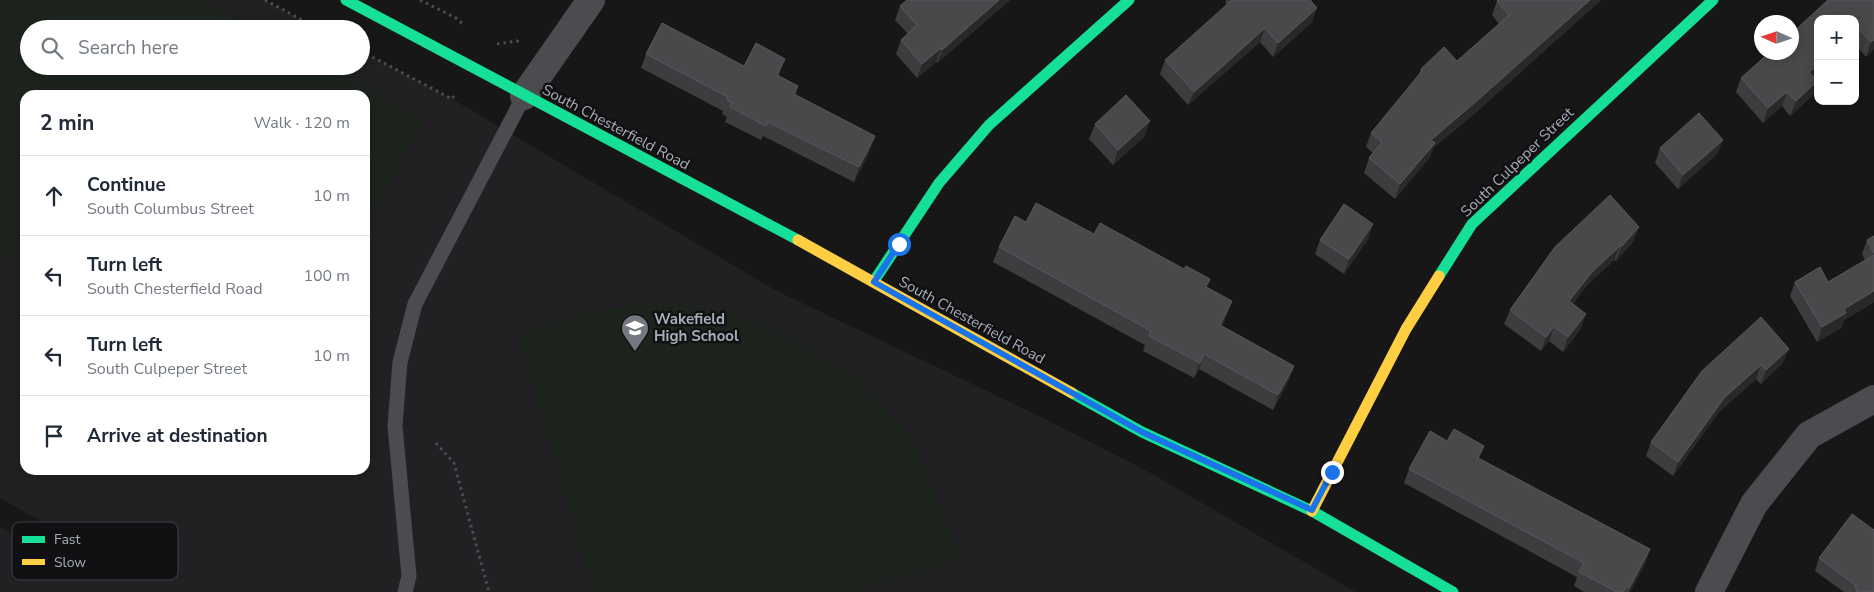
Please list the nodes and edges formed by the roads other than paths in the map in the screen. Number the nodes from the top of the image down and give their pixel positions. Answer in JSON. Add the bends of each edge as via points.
{"nodes":[{"id":1,"x":346,"y":0,"type":"edge"},
{"id":2,"x":591,"y":0,"type":"edge"},
{"id":3,"x":1128,"y":0,"type":"edge"},
{"id":4,"x":1713,"y":0,"type":"edge"},
{"id":5,"x":524,"y":96,"type":"junction"},
{"id":6,"x":874,"y":282,"type":"junction"},
{"id":7,"x":1874,"y":399,"type":"edge"},
{"id":8,"x":1312,"y":510,"type":"junction"},
{"id":9,"x":405,"y":592,"type":"edge"},
{"id":10,"x":1453,"y":592,"type":"edge"},
{"id":11,"x":1709,"y":592,"type":"edge"}],
"edges":[{"from":1,"to":5,"type":"street","name":"South Chesterfield Road"},
{"from":2,"to":5,"type":"street"},
{"from":3,"to":6,"type":"street","via":[[988,125],[939,183]]},
{"from":4,"to":8,"type":"street","name":"South Culpeper Street","via":[[1472,224],[1406,329]]},
{"from":5,"to":6,"type":"street","name":"South Chesterfield Road"},
{"from":5,"to":9,"type":"lane","via":[[415,304],[400,362],[395,426],[409,576]]},
{"from":6,"to":8,"type":"street","name":"South Chesterfield Road","via":[[1142,432]]},
{"from":7,"to":11,"type":"street","via":[[1809,435],[1754,504]]},
{"from":8,"to":10,"type":"street","name":"South Chesterfield Road"}]}
